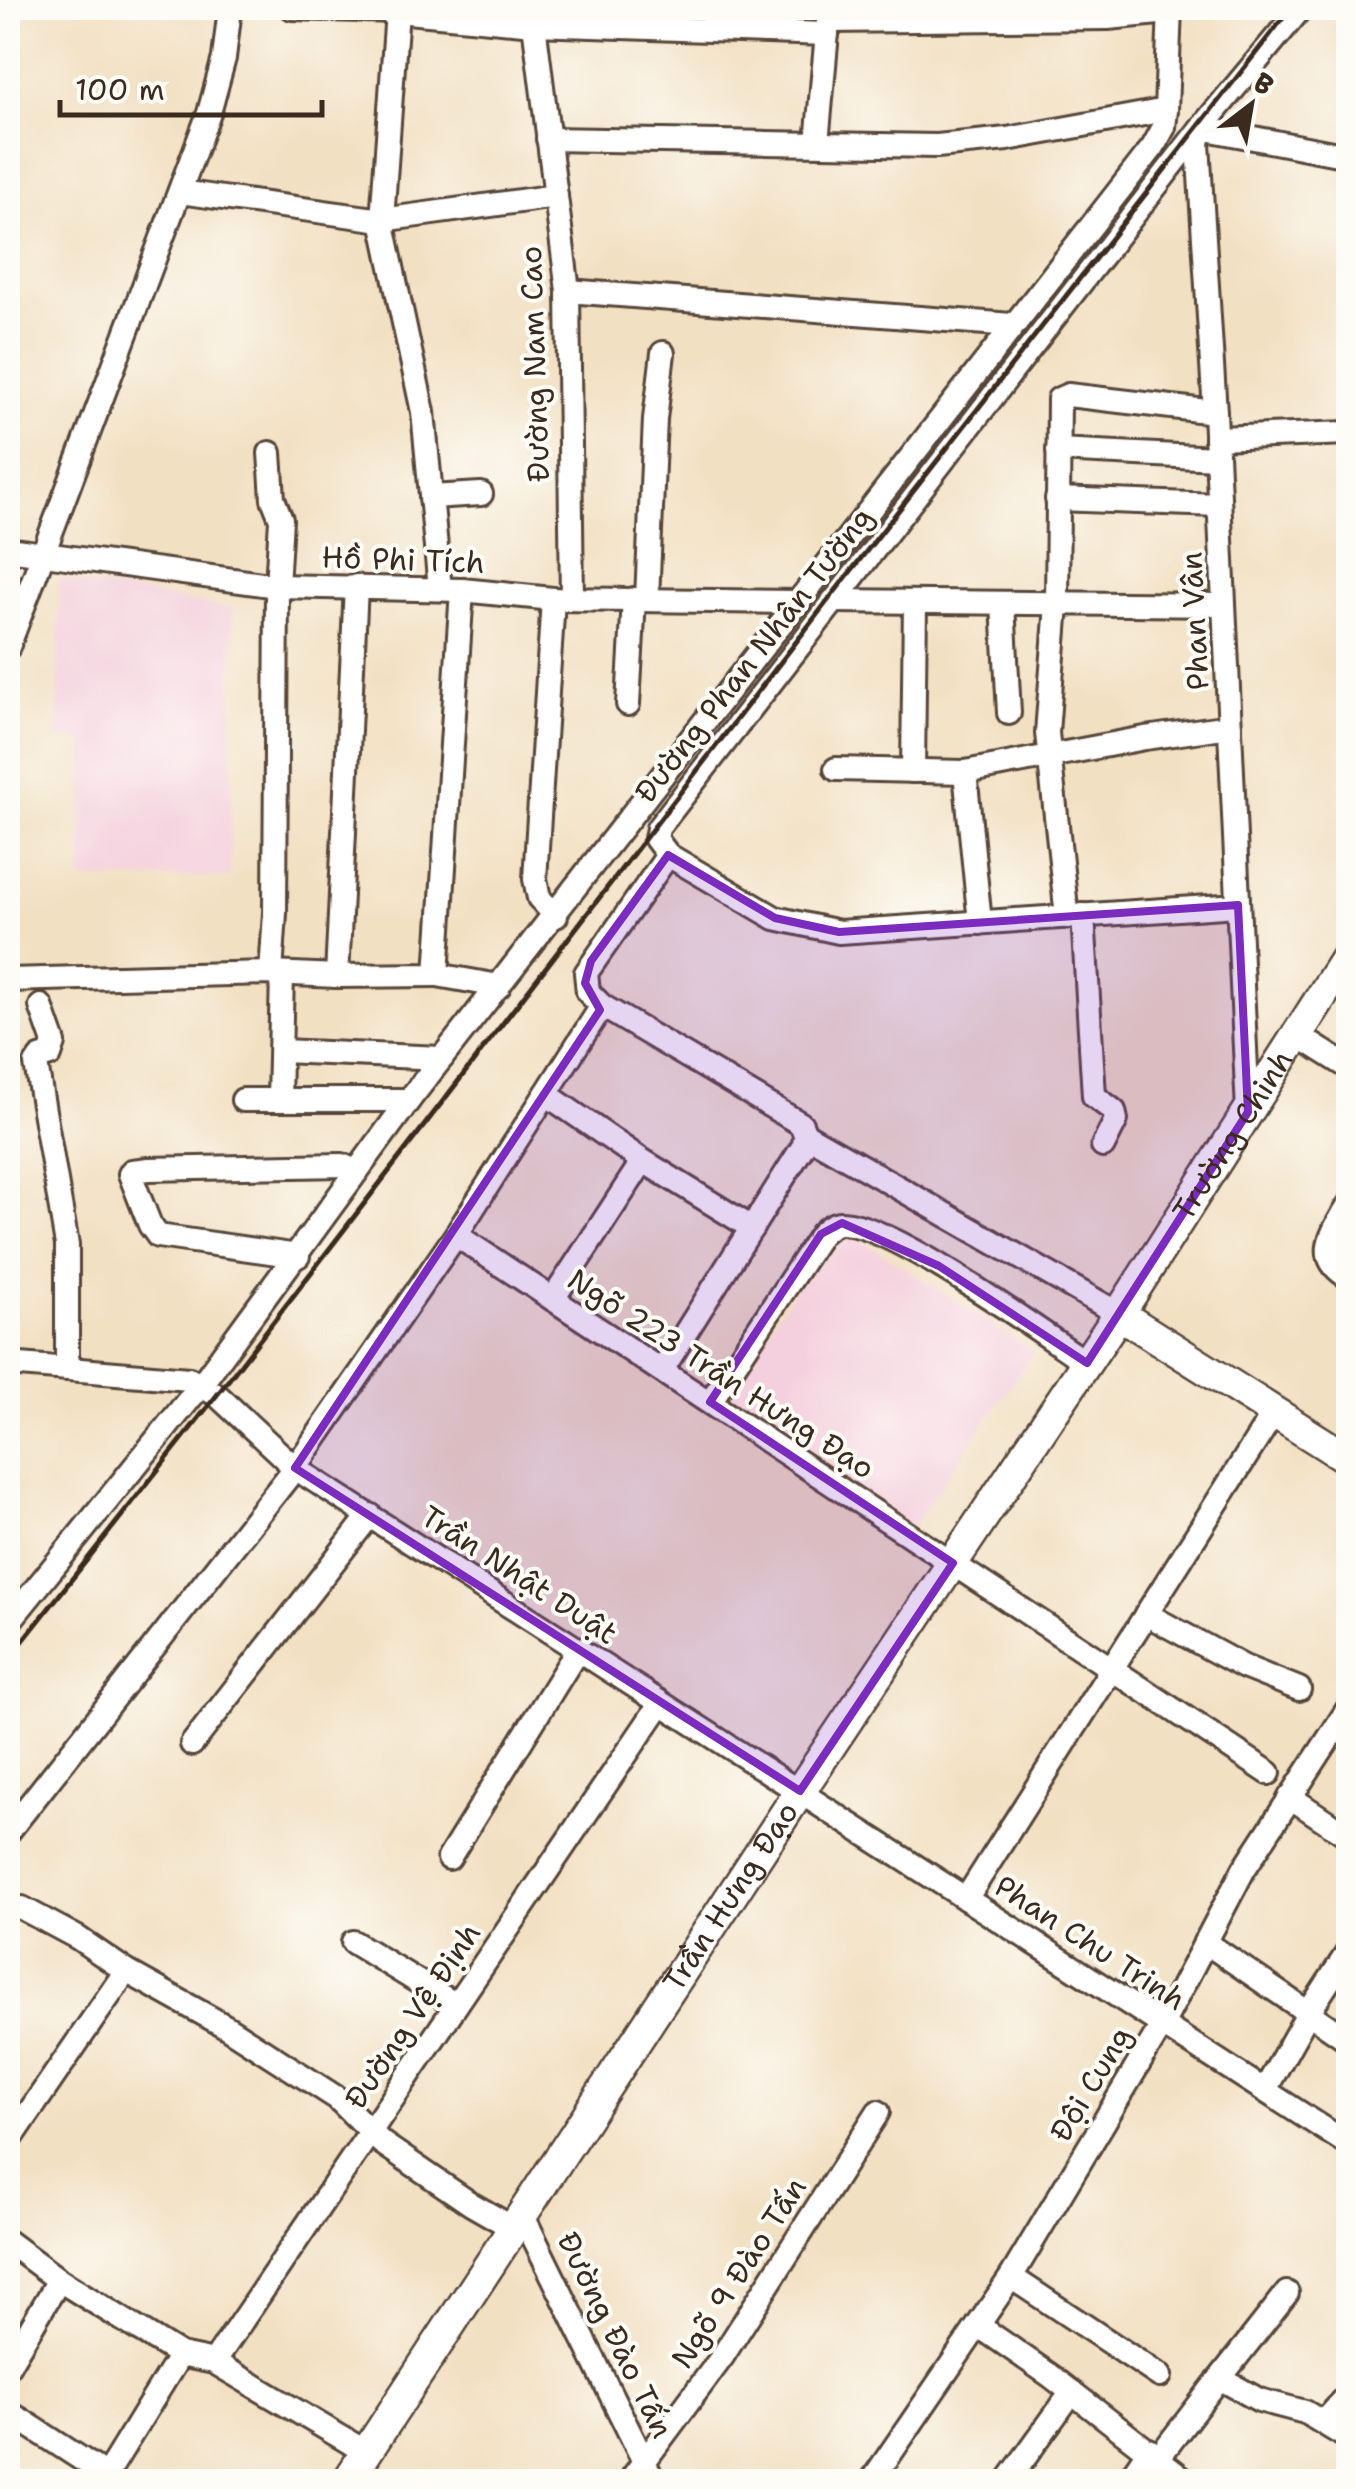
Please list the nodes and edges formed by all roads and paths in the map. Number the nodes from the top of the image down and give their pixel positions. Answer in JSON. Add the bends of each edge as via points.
{"nodes":[{"id":1,"x":230,"y":8,"type":"edge"},
{"id":2,"x":292,"y":8,"type":"edge"},
{"id":3,"x":1301,"y":8,"type":"edge"},
{"id":4,"x":1169,"y":10,"type":"edge"},
{"id":5,"x":397,"y":11,"type":"junction"},
{"id":6,"x":912,"y":13,"type":"edge"},
{"id":7,"x":1027,"y":13,"type":"edge"},
{"id":8,"x":533,"y":16,"type":"edge"},
{"id":9,"x":681,"y":18,"type":"edge"},
{"id":10,"x":828,"y":21,"type":"edge"},
{"id":11,"x":1166,"y":110,"type":"junction"},
{"id":12,"x":1202,"y":128,"type":"junction"},
{"id":13,"x":548,"y":139,"type":"junction"},
{"id":14,"x":817,"y":142,"type":"junction"},
{"id":15,"x":1348,"y":156,"type":"edge"},
{"id":16,"x":180,"y":192,"type":"junction"},
{"id":17,"x":556,"y":196,"type":"junction"},
{"id":18,"x":382,"y":220,"type":"junction"},
{"id":19,"x":568,"y":291,"type":"junction"},
{"id":20,"x":1012,"y":325,"type":"junction"},
{"id":21,"x":663,"y":353,"type":"dead end"},
{"id":22,"x":1215,"y":412,"type":"junction"},
{"id":23,"x":1348,"y":434,"type":"edge"},
{"id":24,"x":1216,"y":448,"type":"junction"},
{"id":25,"x":1058,"y":450,"type":"junction"},
{"id":26,"x":270,"y":453,"type":"dead end"},
{"id":27,"x":482,"y":494,"type":"dead end"},
{"id":28,"x":431,"y":497,"type":"junction"},
{"id":29,"x":1058,"y":500,"type":"junction"},
{"id":30,"x":1219,"y":505,"type":"junction"},
{"id":31,"x":8,"y":550,"type":"edge"},
{"id":32,"x":42,"y":556,"type":"junction"},
{"id":33,"x":277,"y":586,"type":"junction"},
{"id":34,"x":356,"y":586,"type":"junction"},
{"id":35,"x":451,"y":589,"type":"junction"},
{"id":36,"x":562,"y":599,"type":"junction"},
{"id":37,"x":640,"y":599,"type":"junction"},
{"id":38,"x":834,"y":601,"type":"junction"},
{"id":39,"x":799,"y":602,"type":"junction"},
{"id":40,"x":915,"y":603,"type":"junction"},
{"id":41,"x":1003,"y":604,"type":"junction"},
{"id":42,"x":1057,"y":604,"type":"junction"},
{"id":43,"x":1224,"y":605,"type":"junction"},
{"id":44,"x":8,"y":647,"type":"edge"},
{"id":45,"x":628,"y":704,"type":"dead end"},
{"id":46,"x":1009,"y":713,"type":"dead end"},
{"id":47,"x":1230,"y":726,"type":"junction"},
{"id":48,"x":1051,"y":756,"type":"junction"},
{"id":49,"x":836,"y":770,"type":"dead end"},
{"id":50,"x":913,"y":771,"type":"junction"},
{"id":51,"x":964,"y":772,"type":"junction"},
{"id":52,"x":668,"y":856,"type":"junction"},
{"id":53,"x":1238,"y":904,"type":"junction"},
{"id":54,"x":556,"y":916,"type":"junction"},
{"id":55,"x":1075,"y":916,"type":"junction"},
{"id":56,"x":980,"y":923,"type":"junction"},
{"id":57,"x":1348,"y":955,"type":"edge"},
{"id":58,"x":277,"y":973,"type":"junction"},
{"id":59,"x":437,"y":975,"type":"junction"},
{"id":60,"x":337,"y":976,"type":"junction"},
{"id":61,"x":8,"y":980,"type":"edge"},
{"id":62,"x":499,"y":986,"type":"junction"},
{"id":63,"x":40,"y":1006,"type":"dead end"},
{"id":64,"x":602,"y":1006,"type":"junction"},
{"id":65,"x":1297,"y":1035,"type":"junction"},
{"id":66,"x":280,"y":1051,"type":"junction"},
{"id":67,"x":442,"y":1058,"type":"junction"},
{"id":68,"x":1348,"y":1067,"type":"edge"},
{"id":69,"x":546,"y":1094,"type":"junction"},
{"id":70,"x":242,"y":1100,"type":"dead end"},
{"id":71,"x":280,"y":1100,"type":"junction"},
{"id":72,"x":409,"y":1100,"type":"junction"},
{"id":73,"x":1248,"y":1112,"type":"junction"},
{"id":74,"x":805,"y":1134,"type":"junction"},
{"id":75,"x":1103,"y":1146,"type":"dead end"},
{"id":76,"x":640,"y":1159,"type":"junction"},
{"id":77,"x":356,"y":1171,"type":"junction"},
{"id":78,"x":1348,"y":1206,"type":"edge"},
{"id":79,"x":752,"y":1228,"type":"junction"},
{"id":80,"x":456,"y":1235,"type":"junction"},
{"id":81,"x":298,"y":1256,"type":"junction"},
{"id":82,"x":1348,"y":1278,"type":"edge"},
{"id":83,"x":553,"y":1299,"type":"junction"},
{"id":84,"x":1120,"y":1314,"type":"junction"},
{"id":85,"x":1086,"y":1363,"type":"junction"},
{"id":86,"x":8,"y":1364,"type":"edge"},
{"id":87,"x":68,"y":1369,"type":"junction"},
{"id":88,"x":662,"y":1370,"type":"junction"},
{"id":89,"x":209,"y":1391,"type":"junction"},
{"id":90,"x":710,"y":1402,"type":"junction"},
{"id":91,"x":1273,"y":1414,"type":"junction"},
{"id":92,"x":1348,"y":1456,"type":"edge"},
{"id":93,"x":296,"y":1468,"type":"junction"},
{"id":94,"x":370,"y":1514,"type":"junction"},
{"id":95,"x":953,"y":1562,"type":"junction"},
{"id":96,"x":1146,"y":1614,"type":"junction"},
{"id":97,"x":8,"y":1623,"type":"edge"},
{"id":98,"x":578,"y":1649,"type":"junction"},
{"id":99,"x":1112,"y":1668,"type":"junction"},
{"id":100,"x":1299,"y":1689,"type":"dead end"},
{"id":101,"x":661,"y":1703,"type":"junction"},
{"id":102,"x":1348,"y":1709,"type":"edge"},
{"id":103,"x":192,"y":1744,"type":"dead end"},
{"id":104,"x":1270,"y":1774,"type":"dead end"},
{"id":105,"x":800,"y":1792,"type":"junction"},
{"id":106,"x":1290,"y":1797,"type":"junction"},
{"id":107,"x":8,"y":1832,"type":"edge"},
{"id":108,"x":1348,"y":1836,"type":"edge"},
{"id":109,"x":449,"y":1858,"type":"dead end"},
{"id":110,"x":966,"y":1898,"type":"junction"},
{"id":111,"x":22,"y":1908,"type":"dead end"},
{"id":112,"x":353,"y":1942,"type":"dead end"},
{"id":113,"x":1206,"y":1942,"type":"junction"},
{"id":114,"x":1348,"y":1952,"type":"edge"},
{"id":115,"x":126,"y":1971,"type":"junction"},
{"id":116,"x":456,"y":2005,"type":"junction"},
{"id":117,"x":1308,"y":2013,"type":"junction"},
{"id":118,"x":1162,"y":2025,"type":"junction"},
{"id":119,"x":1348,"y":2040,"type":"edge"},
{"id":120,"x":1264,"y":2090,"type":"junction"},
{"id":121,"x":878,"y":2112,"type":"dead end"},
{"id":122,"x":372,"y":2129,"type":"junction"},
{"id":123,"x":8,"y":2143,"type":"edge"},
{"id":124,"x":1348,"y":2144,"type":"edge"},
{"id":125,"x":518,"y":2221,"type":"junction"},
{"id":126,"x":8,"y":2242,"type":"edge"},
{"id":127,"x":1011,"y":2277,"type":"junction"},
{"id":128,"x":59,"y":2280,"type":"junction"},
{"id":129,"x":1287,"y":2293,"type":"dead end"},
{"id":130,"x":979,"y":2326,"type":"junction"},
{"id":131,"x":180,"y":2356,"type":"junction"},
{"id":132,"x":214,"y":2362,"type":"junction"},
{"id":133,"x":8,"y":2366,"type":"edge"},
{"id":134,"x":1160,"y":2376,"type":"dead end"},
{"id":135,"x":1218,"y":2382,"type":"junction"},
{"id":136,"x":1072,"y":2392,"type":"junction"},
{"id":137,"x":1348,"y":2394,"type":"edge"},
{"id":138,"x":18,"y":2418,"type":"dead end"},
{"id":139,"x":1323,"y":2422,"type":"junction"},
{"id":140,"x":1348,"y":2438,"type":"edge"},
{"id":141,"x":366,"y":2452,"type":"junction"},
{"id":142,"x":1154,"y":2454,"type":"junction"},
{"id":143,"x":649,"y":2472,"type":"edge"},
{"id":144,"x":104,"y":2478,"type":"edge"},
{"id":145,"x":347,"y":2482,"type":"edge"},
{"id":146,"x":628,"y":2482,"type":"edge"},
{"id":147,"x":871,"y":2482,"type":"edge"},
{"id":148,"x":1006,"y":2482,"type":"edge"},
{"id":149,"x":1127,"y":2482,"type":"edge"},
{"id":150,"x":1188,"y":2482,"type":"edge"}],
"edges":[{"from":1,"to":16,"type":"street","via":[[209,114]]},
{"from":2,"to":5,"type":"street"},
{"from":3,"to":12,"type":"street","name":"Đường Phan Nhân Tường"},
{"from":4,"to":7,"type":"street","via":[[1108,18]]},
{"from":4,"to":11,"type":"street"},
{"from":5,"to":8,"type":"street"},
{"from":5,"to":18,"type":"street"},
{"from":6,"to":7,"type":"street"},
{"from":6,"to":10,"type":"street"},
{"from":8,"to":9,"type":"street"},
{"from":8,"to":13,"type":"street","name":"Đường Nam Cao"},
{"from":9,"to":10,"type":"street"},
{"from":10,"to":14,"type":"street"},
{"from":11,"to":14,"type":"street","via":[[1007,140]]},
{"from":11,"to":20,"type":"street","via":[[1153,147]]},
{"from":12,"to":15,"type":"street"},
{"from":12,"to":22,"type":"street","name":"Phan Vân","via":[[1198,164]]},
{"from":12,"to":38,"type":"street","name":"Đường Phan Nhân Tường"},
{"from":13,"to":14,"type":"street"},
{"from":13,"to":17,"type":"street","name":"Đường Nam Cao"},
{"from":16,"to":18,"type":"street"},
{"from":16,"to":32,"type":"street"},
{"from":17,"to":18,"type":"street"},
{"from":17,"to":19,"type":"street","name":"Đường Nam Cao"},
{"from":18,"to":28,"type":"street","via":[[423,412]]},
{"from":19,"to":20,"type":"street"},
{"from":19,"to":36,"type":"street","name":"Đường Nam Cao"},
{"from":20,"to":39,"type":"street"},
{"from":21,"to":37,"type":"street"},
{"from":22,"to":24,"type":"street","name":"Phan Vân"},
{"from":22,"to":25,"type":"street","via":[[1064,396]]},
{"from":23,"to":24,"type":"street"},
{"from":24,"to":25,"type":"street"},
{"from":24,"to":30,"type":"street","name":"Phan Vân"},
{"from":25,"to":29,"type":"street"},
{"from":26,"to":33,"type":"street","via":[[281,519]]},
{"from":27,"to":28,"type":"street"},
{"from":28,"to":35,"type":"street"},
{"from":29,"to":30,"type":"street"},
{"from":29,"to":42,"type":"street"},
{"from":30,"to":43,"type":"street","name":"Phan Vân"},
{"from":31,"to":32,"type":"street","name":"Hồ Phi Tích"},
{"from":32,"to":33,"type":"street","name":"Hồ Phi Tích"},
{"from":32,"to":44,"type":"street"},
{"from":33,"to":34,"type":"street","name":"Hồ Phi Tích"},
{"from":33,"to":58,"type":"street"},
{"from":34,"to":35,"type":"street","name":"Hồ Phi Tích"},
{"from":34,"to":60,"type":"street"},
{"from":35,"to":36,"type":"street","name":"Hồ Phi Tích"},
{"from":35,"to":59,"type":"street"},
{"from":36,"to":37,"type":"street","name":"Hồ Phi Tích"},
{"from":36,"to":54,"type":"street","name":"Đường Nam Cao","via":[[535,879],[539,898]]},
{"from":37,"to":39,"type":"street","name":"Hồ Phi Tích"},
{"from":37,"to":45,"type":"street"},
{"from":38,"to":40,"type":"street"},
{"from":38,"to":52,"type":"street","name":"Đường Phan Nhân Tường","via":[[658,828],[656,839]]},
{"from":39,"to":54,"type":"street"},
{"from":40,"to":41,"type":"street"},
{"from":40,"to":50,"type":"street"},
{"from":41,"to":42,"type":"street"},
{"from":41,"to":46,"type":"street"},
{"from":42,"to":43,"type":"street"},
{"from":42,"to":48,"type":"street"},
{"from":43,"to":47,"type":"street","name":"Phan Vân"},
{"from":47,"to":48,"type":"street"},
{"from":47,"to":53,"type":"street","name":"Phan Vân"},
{"from":48,"to":51,"type":"street"},
{"from":48,"to":55,"type":"street","via":[[1053,804]]},
{"from":49,"to":50,"type":"street"},
{"from":50,"to":51,"type":"street"},
{"from":51,"to":56,"type":"street"},
{"from":52,"to":56,"type":"street","via":[[798,926],[839,932]]},
{"from":52,"to":64,"type":"street","via":[[586,973],[588,992]]},
{"from":53,"to":55,"type":"street"},
{"from":53,"to":73,"type":"street","name":"Phan Vân"},
{"from":54,"to":62,"type":"street"},
{"from":55,"to":56,"type":"street"},
{"from":55,"to":75,"type":"street","via":[[1094,1096],[1116,1120]]},
{"from":57,"to":65,"type":"main road","name":"Trường Chinh"},
{"from":58,"to":60,"type":"street"},
{"from":58,"to":61,"type":"street"},
{"from":58,"to":66,"type":"street"},
{"from":59,"to":60,"type":"street"},
{"from":59,"to":62,"type":"street"},
{"from":62,"to":67,"type":"street"},
{"from":63,"to":87,"type":"street","via":[[54,1043],[36,1064],[67,1246]]},
{"from":64,"to":69,"type":"street"},
{"from":64,"to":74,"type":"street","via":[[800,1124]]},
{"from":65,"to":68,"type":"street"},
{"from":65,"to":73,"type":"main road","name":"Trường Chinh"},
{"from":66,"to":67,"type":"street"},
{"from":66,"to":71,"type":"street"},
{"from":67,"to":72,"type":"street"},
{"from":69,"to":76,"type":"street"},
{"from":69,"to":80,"type":"street"},
{"from":70,"to":71,"type":"street"},
{"from":71,"to":72,"type":"street"},
{"from":72,"to":77,"type":"street"},
{"from":73,"to":84,"type":"main road","name":"Trường Chinh"},
{"from":74,"to":79,"type":"street"},
{"from":74,"to":84,"type":"street"},
{"from":76,"to":79,"type":"street"},
{"from":76,"to":83,"type":"street"},
{"from":77,"to":81,"type":"street"},
{"from":77,"to":81,"type":"street","via":[[342,1165],[130,1174],[158,1236]]},
{"from":78,"to":82,"type":"street","via":[[1328,1257]]},
{"from":79,"to":88,"type":"street"},
{"from":80,"to":83,"type":"street","name":"Ngõ 223 Trần Hưng Đạo"},
{"from":80,"to":93,"type":"street"},
{"from":81,"to":89,"type":"street"},
{"from":83,"to":88,"type":"street","name":"Ngõ 223 Trần Hưng Đạo"},
{"from":84,"to":85,"type":"main road","name":"Trần Hưng Đạo"},
{"from":84,"to":91,"type":"main road"},
{"from":85,"to":90,"type":"street","via":[[939,1266],[842,1223],[821,1234]]},
{"from":85,"to":95,"type":"main road","name":"Trần Hưng Đạo"},
{"from":86,"to":87,"type":"street"},
{"from":87,"to":89,"type":"street","via":[[188,1379]]},
{"from":88,"to":90,"type":"street","name":"Ngõ 223 Trần Hưng Đạo"},
{"from":89,"to":93,"type":"street","name":"Trần Nhật Duật"},
{"from":89,"to":97,"type":"street"},
{"from":90,"to":95,"type":"street","name":"Ngõ 223 Trần Hưng Đạo"},
{"from":91,"to":92,"type":"main road"},
{"from":91,"to":96,"type":"street"},
{"from":93,"to":94,"type":"street","name":"Trần Nhật Duật"},
{"from":93,"to":107,"type":"street"},
{"from":94,"to":98,"type":"street","name":"Trần Nhật Duật"},
{"from":94,"to":103,"type":"street"},
{"from":95,"to":99,"type":"street","name":"Ngõ 223 Trần Hưng Đạo"},
{"from":95,"to":105,"type":"main road","name":"Trần Hưng Đạo"},
{"from":96,"to":99,"type":"street"},
{"from":96,"to":100,"type":"street"},
{"from":98,"to":101,"type":"street","name":"Trần Nhật Duật"},
{"from":98,"to":109,"type":"street"},
{"from":99,"to":104,"type":"street","name":"Ngõ 223 Trần Hưng Đạo"},
{"from":99,"to":110,"type":"street"},
{"from":101,"to":105,"type":"street","name":"Trần Nhật Duật"},
{"from":101,"to":116,"type":"street","name":"Đường Vệ Định"},
{"from":102,"to":106,"type":"street","name":"Đội Cung"},
{"from":105,"to":110,"type":"street","name":"Phan Chu Trinh"},
{"from":105,"to":125,"type":"main road","name":"Trần Hưng Đạo"},
{"from":106,"to":108,"type":"street"},
{"from":106,"to":113,"type":"street","name":"Đội Cung"},
{"from":110,"to":118,"type":"street","name":"Phan Chu Trinh"},
{"from":111,"to":115,"type":"street"},
{"from":112,"to":116,"type":"street"},
{"from":113,"to":117,"type":"street"},
{"from":113,"to":118,"type":"street","name":"Đội Cung"},
{"from":114,"to":117,"type":"street"},
{"from":115,"to":122,"type":"street","via":[[337,2098]]},
{"from":115,"to":123,"type":"street"},
{"from":116,"to":122,"type":"street","name":"Đường Vệ Định"},
{"from":117,"to":119,"type":"street"},
{"from":117,"to":120,"type":"street"},
{"from":118,"to":120,"type":"street","name":"Phan Chu Trinh"},
{"from":118,"to":127,"type":"street","name":"Đội Cung"},
{"from":120,"to":124,"type":"street","name":"Phan Chu Trinh"},
{"from":121,"to":143,"type":"street","name":"Ngõ 9 Đào Tấn"},
{"from":122,"to":125,"type":"street","via":[[382,2143],[471,2204]]},
{"from":122,"to":132,"type":"street","name":"Đường Vệ Định"},
{"from":125,"to":141,"type":"main road","name":"Trần Hưng Đạo"},
{"from":125,"to":143,"type":"street","name":"Đường Đào Tấn"},
{"from":126,"to":128,"type":"street"},
{"from":127,"to":130,"type":"street","name":"Đội Cung"},
{"from":127,"to":134,"type":"street"},
{"from":128,"to":131,"type":"street"},
{"from":128,"to":133,"type":"street"},
{"from":129,"to":135,"type":"street"},
{"from":130,"to":136,"type":"street"},
{"from":130,"to":147,"type":"street","name":"Đội Cung"},
{"from":131,"to":132,"type":"street"},
{"from":131,"to":144,"type":"street"},
{"from":132,"to":141,"type":"street"},
{"from":135,"to":139,"type":"street","via":[[1227,2380],[1259,2400]]},
{"from":135,"to":142,"type":"street"},
{"from":136,"to":142,"type":"street"},
{"from":136,"to":148,"type":"street"},
{"from":137,"to":139,"type":"street"},
{"from":138,"to":144,"type":"street"},
{"from":139,"to":140,"type":"street"},
{"from":141,"to":145,"type":"main road","name":"Trần Hưng Đạo"},
{"from":142,"to":149,"type":"street"},
{"from":142,"to":150,"type":"street"},
{"from":143,"to":146,"type":"street","name":"Ngõ 9 Đào Tấn"}]}
